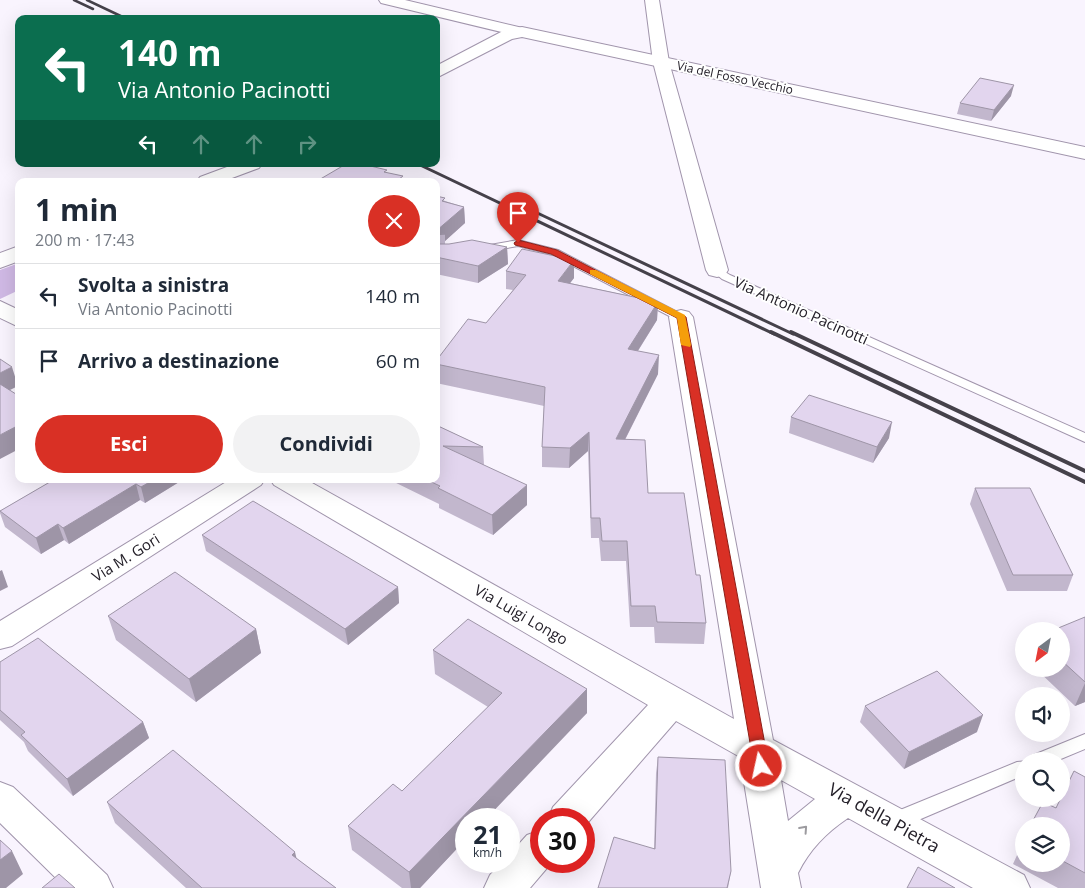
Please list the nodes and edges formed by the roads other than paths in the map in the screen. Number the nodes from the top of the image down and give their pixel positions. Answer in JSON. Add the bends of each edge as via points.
{"nodes":[{"id":1,"x":386,"y":0,"type":"edge"},
{"id":2,"x":652,"y":0,"type":"edge"},
{"id":3,"x":522,"y":32,"type":"junction"},
{"id":4,"x":662,"y":62,"type":"junction"},
{"id":5,"x":440,"y":71,"type":"edge"},
{"id":6,"x":1085,"y":153,"type":"edge"},
{"id":7,"x":244,"y":167,"type":"edge"},
{"id":8,"x":215,"y":178,"type":"edge"},
{"id":9,"x":470,"y":252,"type":"edge"},
{"id":10,"x":15,"y":254,"type":"edge"},
{"id":11,"x":0,"y":260,"type":"edge"},
{"id":12,"x":717,"y":270,"type":"joint"},
{"id":13,"x":15,"y":301,"type":"edge"},
{"id":14,"x":0,"y":308,"type":"edge"},
{"id":15,"x":15,"y":317,"type":"edge"},
{"id":16,"x":681,"y":317,"type":"joint"},
{"id":17,"x":1085,"y":438,"type":"edge"},
{"id":18,"x":245,"y":483,"type":"edge"},
{"id":19,"x":291,"y":483,"type":"edge"},
{"id":20,"x":0,"y":637,"type":"edge"},
{"id":21,"x":672,"y":702,"type":"junction"},
{"id":22,"x":1085,"y":741,"type":"edge"},
{"id":23,"x":758,"y":749,"type":"junction"},
{"id":24,"x":1059,"y":752,"type":"edge"},
{"id":25,"x":1015,"y":771,"type":"edge"},
{"id":26,"x":0,"y":798,"type":"edge"},
{"id":27,"x":848,"y":798,"type":"junction"},
{"id":28,"x":577,"y":808,"type":"edge"},
{"id":29,"x":892,"y":822,"type":"junction"},
{"id":30,"x":530,"y":859,"type":"edge"},
{"id":31,"x":780,"y":879,"type":"edge"},
{"id":32,"x":93,"y":888,"type":"edge"},
{"id":33,"x":504,"y":888,"type":"edge"},
{"id":34,"x":1010,"y":888,"type":"edge"}],
"edges":[{"from":1,"to":3,"type":"street","name":"Via del Fosso Vecchio"},
{"from":2,"to":4,"type":"street","name":"Via Antonio Pacinotti"},
{"from":3,"to":4,"type":"street","name":"Via del Fosso Vecchio"},
{"from":3,"to":5,"type":"street","via":[[507,35]]},
{"from":4,"to":6,"type":"street","name":"Via del Fosso Vecchio"},
{"from":4,"to":12,"type":"street","name":"Via Antonio Pacinotti"},
{"from":7,"to":8,"type":"street"},
{"from":9,"to":16,"type":"lane","via":[[518,243],[536,246],[554,252]]},
{"from":10,"to":11,"type":"street"},
{"from":12,"to":17,"type":"lane","name":"Via Antonio Pacinotti","via":[[735,281]]},
{"from":13,"to":14,"type":"street"},
{"from":14,"to":15,"type":"street"},
{"from":16,"to":23,"type":"street"},
{"from":18,"to":20,"type":"street","name":"Via M. Gori"},
{"from":19,"to":21,"type":"street","name":"Via Luigi Longo"},
{"from":21,"to":23,"type":"street","name":"Via Luigi Longo"},
{"from":21,"to":28,"type":"street"},
{"from":22,"to":24,"type":"lane"},
{"from":23,"to":27,"type":"street","name":"Via della Pietra"},
{"from":23,"to":31,"type":"street"},
{"from":25,"to":29,"type":"lane"},
{"from":26,"to":32,"type":"street"},
{"from":27,"to":29,"type":"street","name":"Via della Pietra"},
{"from":31,"to":27,"type":"street","one_way":true,"via":[[793,843],[806,826]]},
{"from":29,"to":34,"type":"street","name":"Via della Pietra"},
{"from":30,"to":33,"type":"street"}]}
